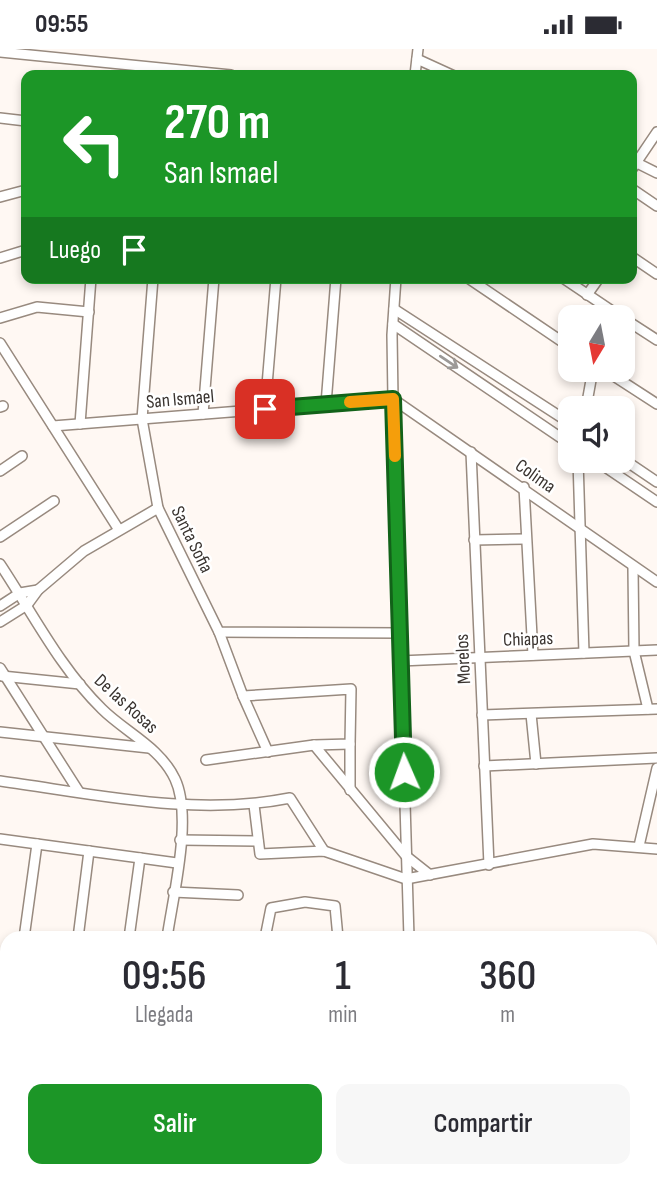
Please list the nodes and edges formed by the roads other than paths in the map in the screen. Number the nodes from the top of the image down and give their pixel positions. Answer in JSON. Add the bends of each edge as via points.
{"nodes":[{"id":1,"x":0,"y":52,"type":"edge"},
{"id":2,"x":418,"y":54,"type":"edge"},
{"id":3,"x":111,"y":63,"type":"junction"},
{"id":4,"x":110,"y":70,"type":"edge"},
{"id":5,"x":158,"y":70,"type":"edge"},
{"id":6,"x":444,"y":70,"type":"edge"},
{"id":7,"x":0,"y":118,"type":"edge"},
{"id":8,"x":21,"y":120,"type":"edge"},
{"id":9,"x":657,"y":132,"type":"edge"},
{"id":10,"x":637,"y":159,"type":"edge"},
{"id":11,"x":637,"y":166,"type":"edge"},
{"id":12,"x":657,"y":173,"type":"edge"},
{"id":13,"x":21,"y":191,"type":"edge"},
{"id":14,"x":637,"y":192,"type":"edge"},
{"id":15,"x":0,"y":197,"type":"edge"},
{"id":16,"x":657,"y":206,"type":"edge"},
{"id":17,"x":21,"y":252,"type":"edge"},
{"id":18,"x":0,"y":258,"type":"edge"},
{"id":19,"x":637,"y":260,"type":"edge"},
{"id":20,"x":657,"y":274,"type":"edge"},
{"id":21,"x":91,"y":284,"type":"edge"},
{"id":22,"x":153,"y":284,"type":"edge"},
{"id":23,"x":214,"y":284,"type":"edge"},
{"id":24,"x":275,"y":284,"type":"edge"},
{"id":25,"x":336,"y":284,"type":"edge"},
{"id":26,"x":396,"y":284,"type":"edge"},
{"id":27,"x":477,"y":284,"type":"edge"},
{"id":28,"x":571,"y":284,"type":"edge"},
{"id":29,"x":595,"y":284,"type":"edge"},
{"id":30,"x":587,"y":295,"type":"junction"},
{"id":31,"x":598,"y":305,"type":"edge"},
{"id":32,"x":394,"y":309,"type":"junction"},
{"id":33,"x":89,"y":312,"type":"junction"},
{"id":34,"x":0,"y":318,"type":"edge"},
{"id":35,"x":393,"y":324,"type":"junction"},
{"id":36,"x":635,"y":326,"type":"edge"},
{"id":37,"x":558,"y":339,"type":"edge"},
{"id":38,"x":657,"y":340,"type":"edge"},
{"id":39,"x":0,"y":343,"type":"edge"},
{"id":40,"x":623,"y":382,"type":"edge"},
{"id":41,"x":393,"y":399,"type":"junction"},
{"id":42,"x":326,"y":404,"type":"junction"},
{"id":43,"x":657,"y":404,"type":"edge"},
{"id":44,"x":265,"y":409,"type":"junction"},
{"id":45,"x":203,"y":414,"type":"junction"},
{"id":46,"x":558,"y":415,"type":"edge"},
{"id":47,"x":142,"y":419,"type":"junction"},
{"id":48,"x":79,"y":424,"type":"junction"},
{"id":49,"x":53,"y":426,"type":"junction"},
{"id":50,"x":558,"y":436,"type":"edge"},
{"id":51,"x":471,"y":452,"type":"junction"},
{"id":52,"x":22,"y":456,"type":"dead end"},
{"id":53,"x":635,"y":467,"type":"edge"},
{"id":54,"x":0,"y":471,"type":"edge"},
{"id":55,"x":578,"y":473,"type":"edge"},
{"id":56,"x":614,"y":473,"type":"edge"},
{"id":57,"x":657,"y":482,"type":"edge"},
{"id":58,"x":524,"y":488,"type":"junction"},
{"id":59,"x":54,"y":501,"type":"dead end"},
{"id":60,"x":657,"y":502,"type":"edge"},
{"id":61,"x":158,"y":508,"type":"junction"},
{"id":62,"x":580,"y":528,"type":"junction"},
{"id":63,"x":119,"y":530,"type":"junction"},
{"id":64,"x":0,"y":537,"type":"edge"},
{"id":65,"x":526,"y":539,"type":"junction"},
{"id":66,"x":474,"y":540,"type":"junction"},
{"id":67,"x":0,"y":564,"type":"edge"},
{"id":68,"x":633,"y":568,"type":"junction"},
{"id":69,"x":657,"y":582,"type":"edge"},
{"id":70,"x":38,"y":590,"type":"junction"},
{"id":71,"x":20,"y":593,"type":"junction"},
{"id":72,"x":27,"y":605,"type":"junction"},
{"id":73,"x":0,"y":606,"type":"edge"},
{"id":74,"x":0,"y":622,"type":"edge"},
{"id":75,"x":219,"y":632,"type":"junction"},
{"id":76,"x":400,"y":633,"type":"junction"},
{"id":77,"x":657,"y":650,"type":"edge"},
{"id":78,"x":634,"y":651,"type":"junction"},
{"id":79,"x":584,"y":653,"type":"junction"},
{"id":80,"x":533,"y":655,"type":"junction"},
{"id":81,"x":479,"y":657,"type":"junction"},
{"id":82,"x":400,"y":661,"type":"junction"},
{"id":83,"x":2,"y":673,"type":"edge"},
{"id":84,"x":80,"y":684,"type":"junction"},
{"id":85,"x":243,"y":696,"type":"junction"},
{"id":86,"x":652,"y":709,"type":"edge"},
{"id":87,"x":531,"y":714,"type":"junction"},
{"id":88,"x":482,"y":715,"type":"junction"},
{"id":89,"x":0,"y":732,"type":"edge"},
{"id":90,"x":44,"y":737,"type":"junction"},
{"id":91,"x":350,"y":744,"type":"junction"},
{"id":92,"x":313,"y":745,"type":"junction"},
{"id":93,"x":151,"y":748,"type":"junction"},
{"id":94,"x":268,"y":752,"type":"junction"},
{"id":95,"x":657,"y":758,"type":"edge"},
{"id":96,"x":206,"y":760,"type":"dead end"},
{"id":97,"x":536,"y":764,"type":"junction"},
{"id":98,"x":484,"y":766,"type":"junction"},
{"id":99,"x":657,"y":772,"type":"edge"},
{"id":100,"x":0,"y":781,"type":"edge"},
{"id":101,"x":350,"y":790,"type":"junction"},
{"id":102,"x":79,"y":792,"type":"junction"},
{"id":103,"x":182,"y":805,"type":"junction"},
{"id":104,"x":254,"y":806,"type":"junction"},
{"id":105,"x":0,"y":839,"type":"edge"},
{"id":106,"x":180,"y":840,"type":"junction"},
{"id":107,"x":258,"y":841,"type":"junction"},
{"id":108,"x":37,"y":844,"type":"junction"},
{"id":109,"x":639,"y":846,"type":"junction"},
{"id":110,"x":657,"y":849,"type":"edge"},
{"id":111,"x":89,"y":851,"type":"junction"},
{"id":112,"x":324,"y":851,"type":"junction"},
{"id":113,"x":406,"y":856,"type":"junction"},
{"id":114,"x":140,"y":858,"type":"junction"},
{"id":115,"x":177,"y":863,"type":"junction"},
{"id":116,"x":489,"y":865,"type":"junction"},
{"id":117,"x":430,"y":875,"type":"junction"},
{"id":118,"x":407,"y":879,"type":"junction"},
{"id":119,"x":173,"y":892,"type":"junction"},
{"id":120,"x":238,"y":895,"type":"dead end"},
{"id":121,"x":25,"y":931,"type":"edge"},
{"id":122,"x":79,"y":931,"type":"edge"},
{"id":123,"x":130,"y":931,"type":"edge"},
{"id":124,"x":168,"y":931,"type":"edge"},
{"id":125,"x":266,"y":931,"type":"edge"},
{"id":126,"x":337,"y":931,"type":"edge"},
{"id":127,"x":409,"y":931,"type":"edge"}],
"edges":[{"from":1,"to":3,"type":"street"},
{"from":2,"to":6,"type":"street"},
{"from":3,"to":4,"type":"street"},
{"from":3,"to":5,"type":"street"},
{"from":7,"to":8,"type":"street"},
{"from":9,"to":10,"type":"street"},
{"from":11,"to":12,"type":"street"},
{"from":13,"to":15,"type":"street"},
{"from":14,"to":16,"type":"street"},
{"from":17,"to":18,"type":"street"},
{"from":19,"to":20,"type":"street"},
{"from":21,"to":33,"type":"street"},
{"from":22,"to":47,"type":"street","name":"Santa Sofia"},
{"from":23,"to":45,"type":"street"},
{"from":24,"to":44,"type":"street"},
{"from":25,"to":42,"type":"street"},
{"from":26,"to":32,"type":"street"},
{"from":27,"to":37,"type":"street"},
{"from":28,"to":30,"type":"street"},
{"from":29,"to":30,"type":"street"},
{"from":30,"to":31,"type":"street"},
{"from":32,"to":35,"type":"street"},
{"from":32,"to":46,"type":"street"},
{"from":33,"to":34,"type":"street","via":[[37,307]]},
{"from":33,"to":48,"type":"street"},
{"from":35,"to":41,"type":"street"},
{"from":35,"to":50,"type":"street","one_way":true},
{"from":36,"to":38,"type":"street"},
{"from":39,"to":49,"type":"street"},
{"from":40,"to":43,"type":"street"},
{"from":41,"to":42,"type":"street","name":"San Ismael"},
{"from":41,"to":51,"type":"street","name":"Colima"},
{"from":41,"to":76,"type":"street"},
{"from":42,"to":44,"type":"street","name":"San Ismael"},
{"from":44,"to":45,"type":"street","name":"San Ismael"},
{"from":45,"to":47,"type":"street","name":"San Ismael"},
{"from":47,"to":48,"type":"street","name":"San Ismael"},
{"from":47,"to":61,"type":"street","name":"Santa Sofia"},
{"from":48,"to":49,"type":"street","name":"San Ismael"},
{"from":49,"to":63,"type":"street"},
{"from":51,"to":58,"type":"street","name":"Colima"},
{"from":51,"to":66,"type":"street","name":"Morelos"},
{"from":52,"to":54,"type":"street"},
{"from":53,"to":57,"type":"street"},
{"from":55,"to":62,"type":"street"},
{"from":56,"to":60,"type":"street"},
{"from":58,"to":62,"type":"street","name":"Colima"},
{"from":58,"to":65,"type":"street"},
{"from":59,"to":64,"type":"street"},
{"from":61,"to":63,"type":"street"},
{"from":61,"to":75,"type":"street","name":"Santa Sofia"},
{"from":62,"to":68,"type":"street","name":"Colima"},
{"from":62,"to":79,"type":"street"},
{"from":63,"to":70,"type":"street","via":[[84,551]]},
{"from":65,"to":66,"type":"street"},
{"from":65,"to":80,"type":"street"},
{"from":66,"to":81,"type":"street","name":"Morelos"},
{"from":67,"to":71,"type":"street","name":"De las Rosas"},
{"from":68,"to":69,"type":"street","name":"Colima"},
{"from":68,"to":78,"type":"street"},
{"from":70,"to":71,"type":"street"},
{"from":70,"to":72,"type":"street"},
{"from":71,"to":72,"type":"street","name":"De las Rosas"},
{"from":71,"to":73,"type":"street"},
{"from":72,"to":74,"type":"street"},
{"from":72,"to":84,"type":"street","name":"De las Rosas"},
{"from":75,"to":76,"type":"street"},
{"from":75,"to":85,"type":"street","name":"Santa Sofia"},
{"from":76,"to":82,"type":"street"},
{"from":77,"to":78,"type":"street","name":"Chiapas"},
{"from":78,"to":79,"type":"street","name":"Chiapas"},
{"from":78,"to":86,"type":"street"},
{"from":79,"to":80,"type":"street","name":"Chiapas"},
{"from":80,"to":81,"type":"street","name":"Chiapas"},
{"from":81,"to":82,"type":"street","name":"Chiapas"},
{"from":81,"to":88,"type":"street","name":"Morelos"},
{"from":82,"to":113,"type":"street"},
{"from":83,"to":84,"type":"street"},
{"from":83,"to":90,"type":"street"},
{"from":84,"to":93,"type":"street","name":"De las Rosas","via":[[102,709]]},
{"from":85,"to":91,"type":"street","via":[[351,689]]},
{"from":85,"to":94,"type":"street","name":"Santa Sofia"},
{"from":86,"to":87,"type":"street"},
{"from":87,"to":88,"type":"street"},
{"from":87,"to":97,"type":"street"},
{"from":88,"to":98,"type":"street","name":"Morelos"},
{"from":89,"to":90,"type":"street"},
{"from":90,"to":93,"type":"street"},
{"from":90,"to":102,"type":"street"},
{"from":91,"to":92,"type":"street"},
{"from":91,"to":101,"type":"street"},
{"from":92,"to":94,"type":"street"},
{"from":92,"to":101,"type":"street"},
{"from":93,"to":103,"type":"street","name":"De las Rosas","via":[[175,778]]},
{"from":94,"to":96,"type":"street"},
{"from":95,"to":97,"type":"street"},
{"from":97,"to":98,"type":"street"},
{"from":98,"to":116,"type":"street","name":"Morelos"},
{"from":99,"to":109,"type":"street"},
{"from":100,"to":102,"type":"street"},
{"from":101,"to":113,"type":"street"},
{"from":102,"to":103,"type":"street"},
{"from":103,"to":104,"type":"street"},
{"from":103,"to":106,"type":"street","name":"De las Rosas"},
{"from":104,"to":107,"type":"street"},
{"from":104,"to":112,"type":"street","via":[[290,798]]},
{"from":105,"to":108,"type":"street"},
{"from":106,"to":107,"type":"street"},
{"from":106,"to":115,"type":"street","name":"De las Rosas"},
{"from":107,"to":112,"type":"street","via":[[260,854]]},
{"from":108,"to":111,"type":"street"},
{"from":108,"to":121,"type":"street"},
{"from":109,"to":110,"type":"street"},
{"from":109,"to":116,"type":"street","via":[[593,844]]},
{"from":111,"to":114,"type":"street"},
{"from":111,"to":122,"type":"street"},
{"from":112,"to":118,"type":"street"},
{"from":113,"to":117,"type":"street"},
{"from":113,"to":118,"type":"street"},
{"from":114,"to":115,"type":"street"},
{"from":114,"to":123,"type":"street"},
{"from":115,"to":119,"type":"street","name":"De las Rosas"},
{"from":116,"to":117,"type":"street"},
{"from":117,"to":118,"type":"street"},
{"from":118,"to":127,"type":"street"},
{"from":119,"to":120,"type":"street"},
{"from":119,"to":124,"type":"street","name":"De las Rosas"},
{"from":125,"to":126,"type":"street","via":[[271,908],[306,902],[335,906]]}]}
